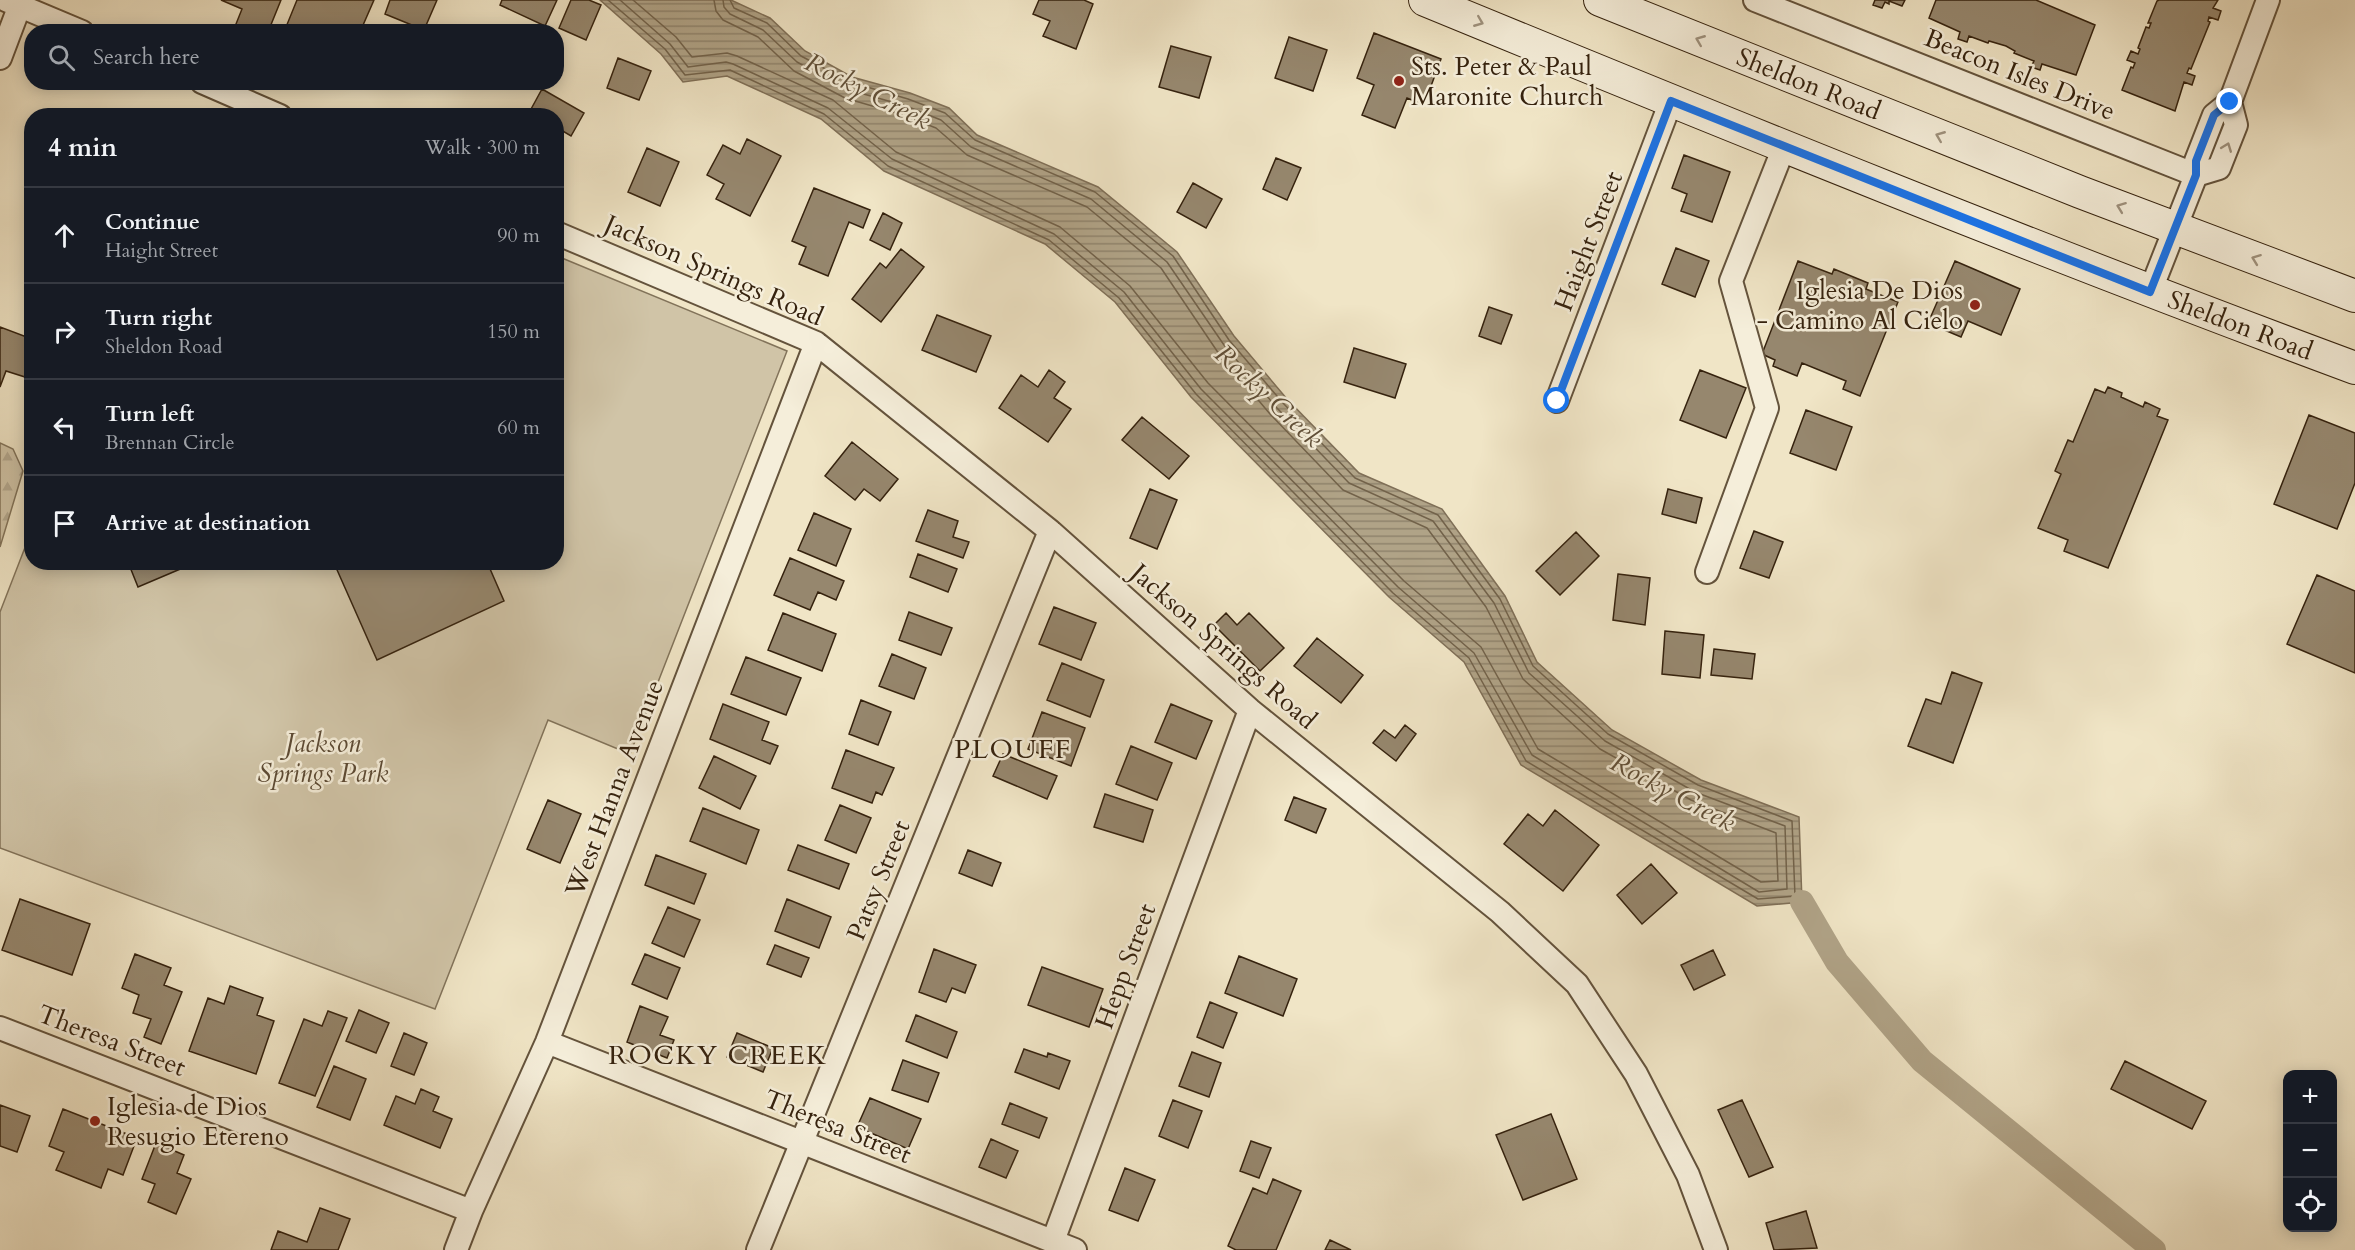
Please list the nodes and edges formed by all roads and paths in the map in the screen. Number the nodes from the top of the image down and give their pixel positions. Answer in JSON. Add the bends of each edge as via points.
{"nodes":[{"id":1,"x":1425,"y":0,"type":"edge"},
{"id":2,"x":1600,"y":0,"type":"edge"},
{"id":3,"x":1755,"y":0,"type":"edge"},
{"id":4,"x":2268,"y":0,"type":"edge"},
{"id":5,"x":13,"y":3,"type":"edge"},
{"id":6,"x":63,"y":24,"type":"edge"},
{"id":7,"x":0,"y":58,"type":"edge"},
{"id":8,"x":220,"y":90,"type":"edge"},
{"id":9,"x":1671,"y":101,"type":"junction"},
{"id":10,"x":262,"y":108,"type":"edge"},
{"id":11,"x":1785,"y":147,"type":"junction"},
{"id":12,"x":2196,"y":175,"type":"junction"},
{"id":13,"x":2175,"y":229,"type":"junction"},
{"id":14,"x":564,"y":236,"type":"edge"},
{"id":15,"x":2150,"y":292,"type":"junction"},
{"id":16,"x":2355,"y":296,"type":"edge"},
{"id":17,"x":816,"y":343,"type":"junction"},
{"id":18,"x":2355,"y":368,"type":"edge"},
{"id":19,"x":1557,"y":401,"type":"dead end"},
{"id":20,"x":1050,"y":531,"type":"junction"},
{"id":21,"x":1707,"y":572,"type":"dead end"},
{"id":22,"x":1250,"y":710,"type":"junction"},
{"id":23,"x":0,"y":1028,"type":"edge"},
{"id":24,"x":547,"y":1042,"type":"junction"},
{"id":25,"x":802,"y":1142,"type":"junction"},
{"id":26,"x":471,"y":1211,"type":"junction"},
{"id":27,"x":1053,"y":1241,"type":"junction"},
{"id":28,"x":456,"y":1250,"type":"edge"},
{"id":29,"x":758,"y":1250,"type":"edge"},
{"id":30,"x":1074,"y":1250,"type":"edge"},
{"id":31,"x":1716,"y":1250,"type":"edge"}],
"edges":[{"from":1,"to":9,"type":"main road","name":"Sheldon Road","one_way":true},
{"from":13,"to":2,"type":"main road","name":"Sheldon Road","one_way":true},
{"from":3,"to":12,"type":"street","name":"Beacon Isles Drive"},
{"from":4,"to":12,"type":"street","via":[[2230,102],[2235,125],[2218,168]]},
{"from":5,"to":6,"type":"street"},
{"from":5,"to":7,"type":"street"},
{"from":8,"to":10,"type":"street"},
{"from":9,"to":11,"type":"main road","name":"Sheldon Road"},
{"from":9,"to":19,"type":"street","name":"Haight Street"},
{"from":11,"to":15,"type":"main road","name":"Sheldon Road"},
{"from":11,"to":21,"type":"street","via":[[1731,281],[1767,408]]},
{"from":12,"to":13,"type":"street"},
{"from":13,"to":15,"type":"street"},
{"from":16,"to":13,"type":"main road","name":"Sheldon Road","one_way":true},
{"from":14,"to":17,"type":"street","name":"Jackson Springs Road"},
{"from":15,"to":18,"type":"main road","name":"Sheldon Road"},
{"from":17,"to":20,"type":"street","name":"Jackson Springs Road"},
{"from":17,"to":24,"type":"street","name":"West Hanna Avenue"},
{"from":20,"to":22,"type":"street","name":"Jackson Springs Road"},
{"from":20,"to":25,"type":"street","name":"Patsy Street"},
{"from":22,"to":27,"type":"street","name":"Hepp Street"},
{"from":22,"to":31,"type":"street","name":"Jackson Springs Road","via":[[1500,912],[1576,984],[1636,1074],[1688,1175]]},
{"from":23,"to":26,"type":"street","name":"Theresa Street"},
{"from":24,"to":25,"type":"street","name":"Theresa Street"},
{"from":24,"to":26,"type":"street","name":"West Hanna Avenue"},
{"from":25,"to":27,"type":"street","name":"Theresa Street"},
{"from":25,"to":29,"type":"street","name":"Patsy Street"},
{"from":26,"to":28,"type":"street","name":"West Hanna Avenue"},
{"from":27,"to":30,"type":"street","name":"Theresa Street"}]}
